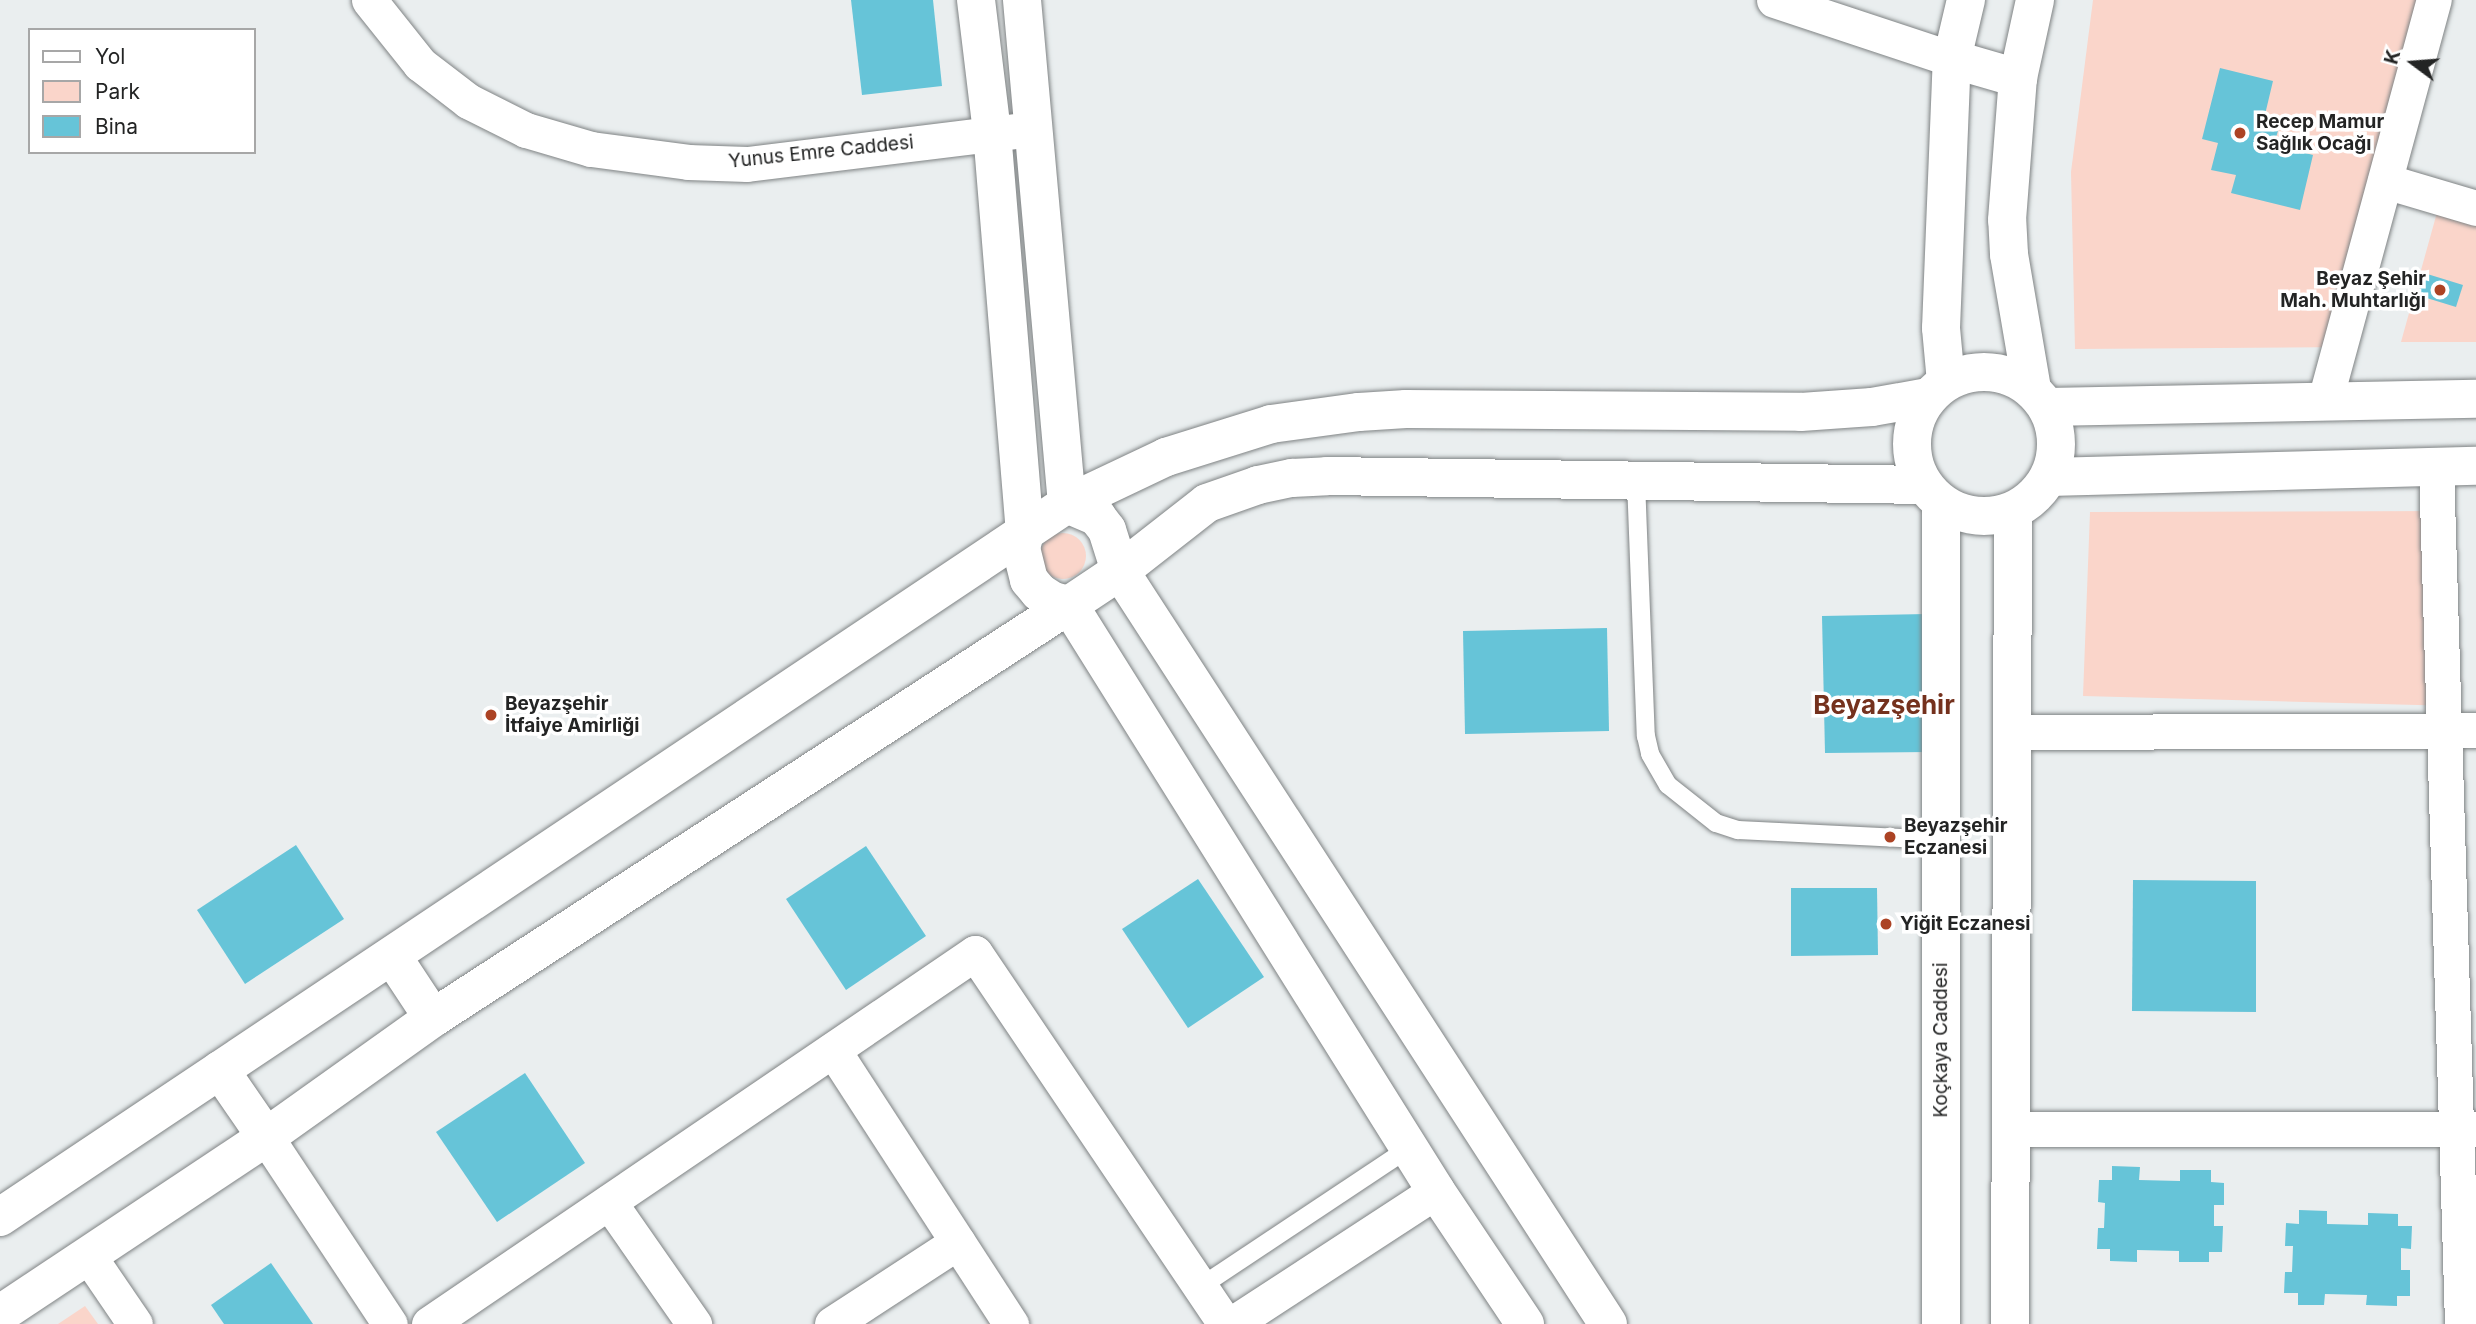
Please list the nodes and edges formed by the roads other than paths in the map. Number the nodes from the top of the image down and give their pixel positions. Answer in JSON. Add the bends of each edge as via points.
{"nodes":[{"id":1,"x":369,"y":0,"type":"edge"},
{"id":2,"x":975,"y":0,"type":"edge"},
{"id":3,"x":1022,"y":0,"type":"edge"},
{"id":4,"x":1774,"y":0,"type":"edge"},
{"id":5,"x":1966,"y":0,"type":"edge"},
{"id":6,"x":2035,"y":0,"type":"edge"},
{"id":7,"x":2434,"y":0,"type":"edge"},
{"id":8,"x":1952,"y":58,"type":"junction"},
{"id":9,"x":2018,"y":78,"type":"junction"},
{"id":10,"x":1033,"y":129,"type":"junction"},
{"id":11,"x":992,"y":132,"type":"junction"},
{"id":12,"x":2385,"y":180,"type":"junction"},
{"id":13,"x":2476,"y":208,"type":"edge"},
{"id":14,"x":1937,"y":390,"type":"junction"},
{"id":15,"x":2039,"y":398,"type":"junction"},
{"id":16,"x":2476,"y":399,"type":"edge"},
{"id":17,"x":2325,"y":401,"type":"junction"},
{"id":18,"x":2476,"y":466,"type":"edge"},
{"id":19,"x":2436,"y":467,"type":"junction"},
{"id":20,"x":2049,"y":477,"type":"junction"},
{"id":21,"x":1636,"y":481,"type":"junction"},
{"id":22,"x":1932,"y":494,"type":"junction"},
{"id":23,"x":1067,"y":505,"type":"junction"},
{"id":24,"x":2013,"y":512,"type":"junction"},
{"id":25,"x":1025,"y":533,"type":"junction"},
{"id":26,"x":1120,"y":571,"type":"junction"},
{"id":27,"x":1069,"y":605,"type":"junction"},
{"id":28,"x":2460,"y":730,"type":"edge"},
{"id":29,"x":2013,"y":732,"type":"junction"},
{"id":30,"x":1941,"y":840,"type":"junction"},
{"id":31,"x":392,"y":956,"type":"junction"},
{"id":32,"x":433,"y":1018,"type":"junction"},
{"id":33,"x":833,"y":1050,"type":"junction"},
{"id":34,"x":220,"y":1070,"type":"junction"},
{"id":35,"x":2011,"y":1129,"type":"junction"},
{"id":36,"x":2466,"y":1129,"type":"edge"},
{"id":37,"x":266,"y":1137,"type":"junction"},
{"id":38,"x":1409,"y":1148,"type":"junction"},
{"id":39,"x":1436,"y":1191,"type":"junction"},
{"id":40,"x":609,"y":1202,"type":"junction"},
{"id":41,"x":0,"y":1217,"type":"edge"},
{"id":42,"x":958,"y":1242,"type":"junction"},
{"id":43,"x":88,"y":1255,"type":"junction"},
{"id":44,"x":1200,"y":1287,"type":"junction"},
{"id":45,"x":0,"y":1314,"type":"edge"},
{"id":46,"x":135,"y":1324,"type":"edge"},
{"id":47,"x":390,"y":1324,"type":"edge"},
{"id":48,"x":429,"y":1324,"type":"edge"},
{"id":49,"x":694,"y":1324,"type":"edge"},
{"id":50,"x":832,"y":1324,"type":"edge"},
{"id":51,"x":1011,"y":1324,"type":"edge"},
{"id":52,"x":1225,"y":1324,"type":"edge"},
{"id":53,"x":1232,"y":1324,"type":"edge"},
{"id":54,"x":1525,"y":1324,"type":"edge"},
{"id":55,"x":1608,"y":1324,"type":"edge"},
{"id":56,"x":1941,"y":1324,"type":"edge"},
{"id":57,"x":2010,"y":1324,"type":"edge"},
{"id":58,"x":2462,"y":1324,"type":"edge"}],
"edges":[{"from":1,"to":11,"type":"street","name":"Yunus Emre Caddesi","via":[[420,64],[468,101],[526,130],[591,149],[747,164]]},
{"from":2,"to":11,"type":"main road"},
{"from":3,"to":10,"type":"main road"},
{"from":4,"to":8,"type":"street"},
{"from":5,"to":8,"type":"main road"},
{"from":6,"to":9,"type":"main road"},
{"from":7,"to":12,"type":"street"},
{"from":8,"to":9,"type":"main road"},
{"from":8,"to":14,"type":"main road"},
{"from":9,"to":15,"type":"main road","via":[[2007,220],[2014,287]]},
{"from":10,"to":11,"type":"street","name":"Yunus Emre Caddesi"},
{"from":10,"to":23,"type":"main road"},
{"from":11,"to":25,"type":"main road"},
{"from":12,"to":13,"type":"street"},
{"from":12,"to":17,"type":"street"},
{"from":14,"to":15,"type":"main road","via":[[1967,373],[1990,372],[2012,377]]},
{"from":14,"to":22,"type":"main road","via":[[1916,417],[1911,440],[1914,463]]},
{"from":14,"to":23,"type":"main road","via":[[1872,407],[1801,412],[1406,409],[1313,417],[1198,444]]},
{"from":15,"to":17,"type":"main road"},
{"from":15,"to":20,"type":"main road","via":[[2055,429],[2056,453]]},
{"from":16,"to":17,"type":"main road"},
{"from":18,"to":19,"type":"main road"},
{"from":19,"to":20,"type":"main road"},
{"from":19,"to":28,"type":"street"},
{"from":20,"to":24,"type":"main road","via":[[2034,498]]},
{"from":21,"to":22,"type":"main road"},
{"from":21,"to":26,"type":"main road","via":[[1292,478],[1207,503]]},
{"from":21,"to":30,"type":"lane","via":[[1646,736],[1650,754],[1668,785],[1716,823],[1738,830]]},
{"from":22,"to":24,"type":"main road","via":[[1964,514],[1988,517]]},
{"from":22,"to":30,"type":"main road","name":"Koçkaya Caddesi"},
{"from":23,"to":25,"type":"main road"},
{"from":23,"to":26,"type":"main road","via":[[1090,513],[1107,530]]},
{"from":24,"to":29,"type":"main road"},
{"from":25,"to":27,"type":"main road","via":[[1021,548],[1029,580],[1039,592]]},
{"from":25,"to":31,"type":"main road"},
{"from":26,"to":27,"type":"main road"},
{"from":26,"to":55,"type":"main road"},
{"from":27,"to":32,"type":"main road"},
{"from":27,"to":38,"type":"main road"},
{"from":28,"to":29,"type":"street"},
{"from":28,"to":36,"type":"street"},
{"from":29,"to":35,"type":"main road"},
{"from":30,"to":56,"type":"main road","name":"Koçkaya Caddesi"},
{"from":31,"to":32,"type":"main road"},
{"from":31,"to":34,"type":"main road"},
{"from":32,"to":37,"type":"main road"},
{"from":33,"to":40,"type":"street"},
{"from":33,"to":42,"type":"street"},
{"from":33,"to":44,"type":"street","via":[[975,953]]},
{"from":34,"to":37,"type":"main road"},
{"from":34,"to":41,"type":"main road"},
{"from":35,"to":36,"type":"street"},
{"from":35,"to":57,"type":"main road"},
{"from":36,"to":58,"type":"street"},
{"from":37,"to":43,"type":"main road"},
{"from":37,"to":47,"type":"street"},
{"from":38,"to":39,"type":"main road"},
{"from":38,"to":44,"type":"lane"},
{"from":39,"to":53,"type":"street"},
{"from":39,"to":54,"type":"main road"},
{"from":40,"to":48,"type":"street"},
{"from":40,"to":49,"type":"street"},
{"from":42,"to":50,"type":"street"},
{"from":42,"to":51,"type":"street"},
{"from":43,"to":45,"type":"main road"},
{"from":43,"to":46,"type":"street"},
{"from":44,"to":52,"type":"street"}]}
